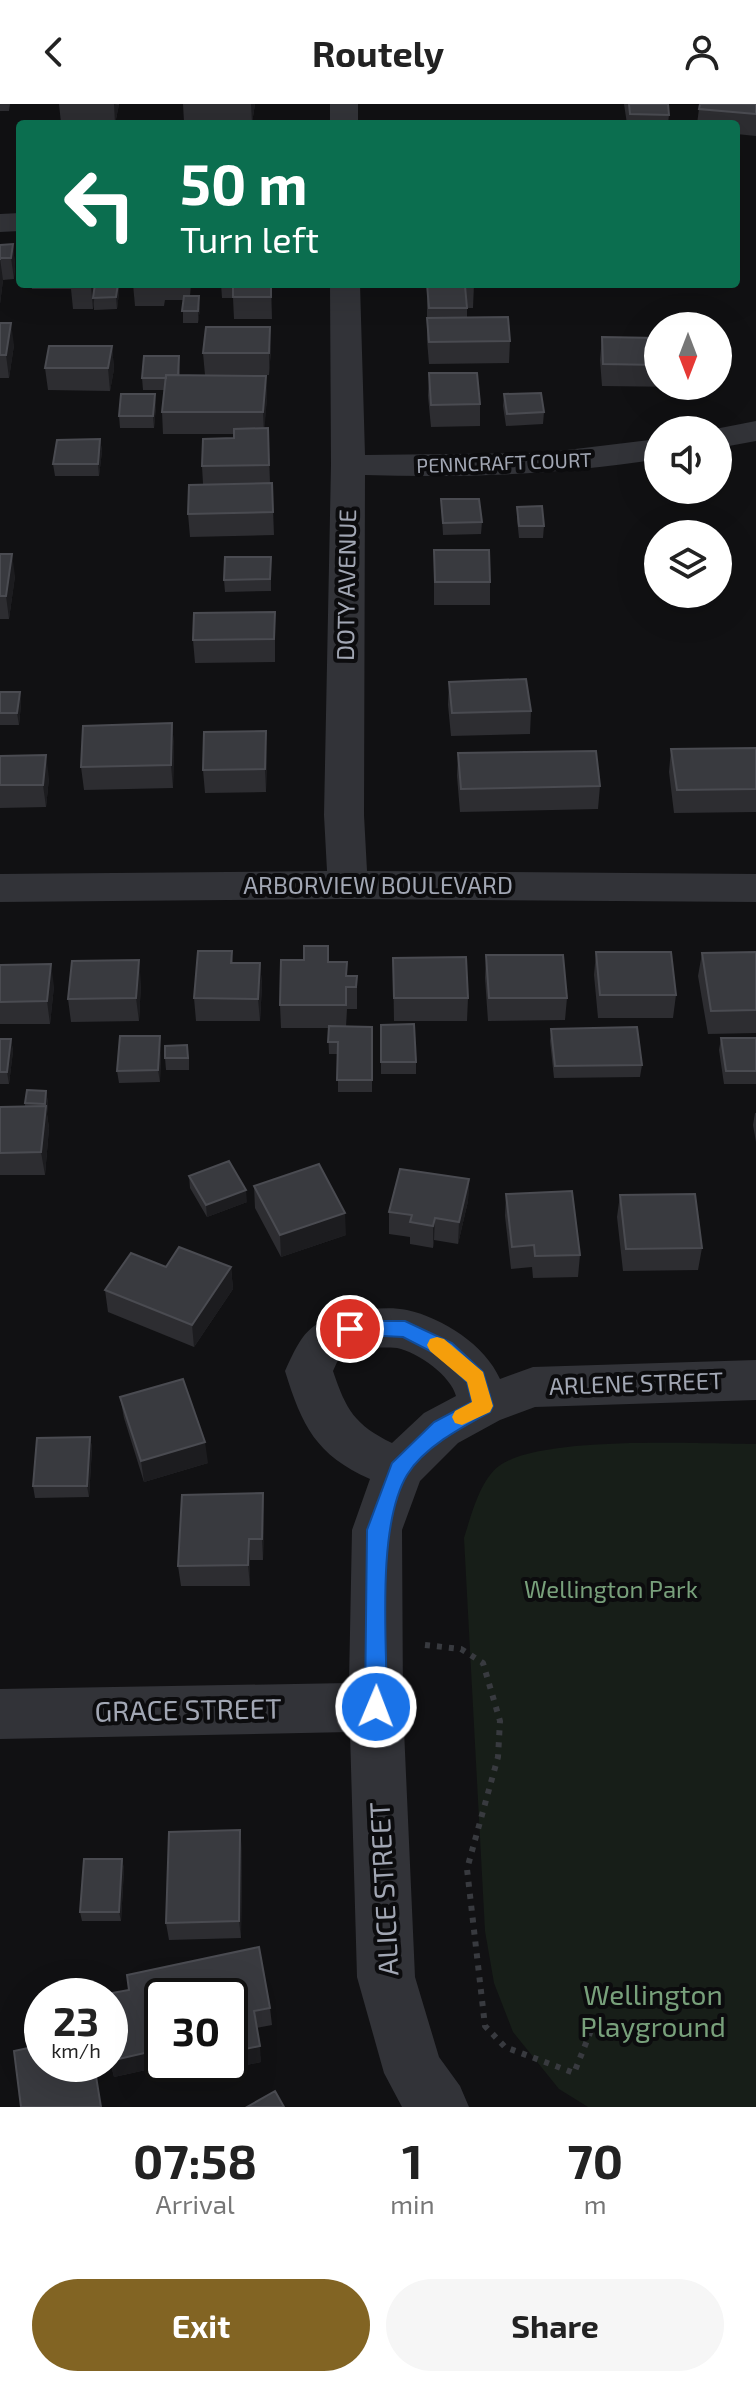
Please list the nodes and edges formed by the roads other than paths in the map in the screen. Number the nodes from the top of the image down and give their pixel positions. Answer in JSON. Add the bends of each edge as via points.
{"nodes":[{"id":1,"x":345,"y":288,"type":"edge"},
{"id":2,"x":756,"y":431,"type":"edge"},
{"id":3,"x":732,"y":435,"type":"edge"},
{"id":4,"x":644,"y":451,"type":"edge"},
{"id":5,"x":348,"y":465,"type":"junction"},
{"id":6,"x":348,"y":885,"type":"junction"},
{"id":7,"x":0,"y":888,"type":"edge"},
{"id":8,"x":756,"y":888,"type":"edge"},
{"id":9,"x":756,"y":1380,"type":"edge"},
{"id":10,"x":483,"y":1406,"type":"junction"},
{"id":11,"x":399,"y":1469,"type":"junction"},
{"id":12,"x":376,"y":1707,"type":"junction"},
{"id":13,"x":0,"y":1714,"type":"edge"},
{"id":14,"x":439,"y":2107,"type":"edge"}],
"edges":[{"from":1,"to":5,"type":"street","name":"DOTY AVENUE"},
{"from":2,"to":3,"type":"street"},
{"from":4,"to":5,"type":"street","name":"PENNCRAFT COURT","via":[[497,467]]},
{"from":5,"to":6,"type":"street","name":"DOTY AVENUE"},
{"from":6,"to":7,"type":"street","name":"ARBORVIEW BOULEVARD"},
{"from":6,"to":8,"type":"street","name":"ARBORVIEW BOULEVARD"},
{"from":9,"to":10,"type":"street","name":"ARLENE STREET","via":[[533,1387]]},
{"from":10,"to":11,"type":"street","name":"ARLENE STREET","via":[[441,1428]]},
{"from":10,"to":11,"type":"street","via":[[476,1378],[445,1349],[405,1329],[350,1329],[320,1347],[309,1371],[333,1432]]},
{"from":11,"to":12,"type":"street","name":"ARLENE STREET","via":[[377,1530]]},
{"from":12,"to":13,"type":"street","name":"GRACE STREET"},
{"from":12,"to":14,"type":"street","name":"ALICE STREET","via":[[386,1977],[414,2073]]}]}
